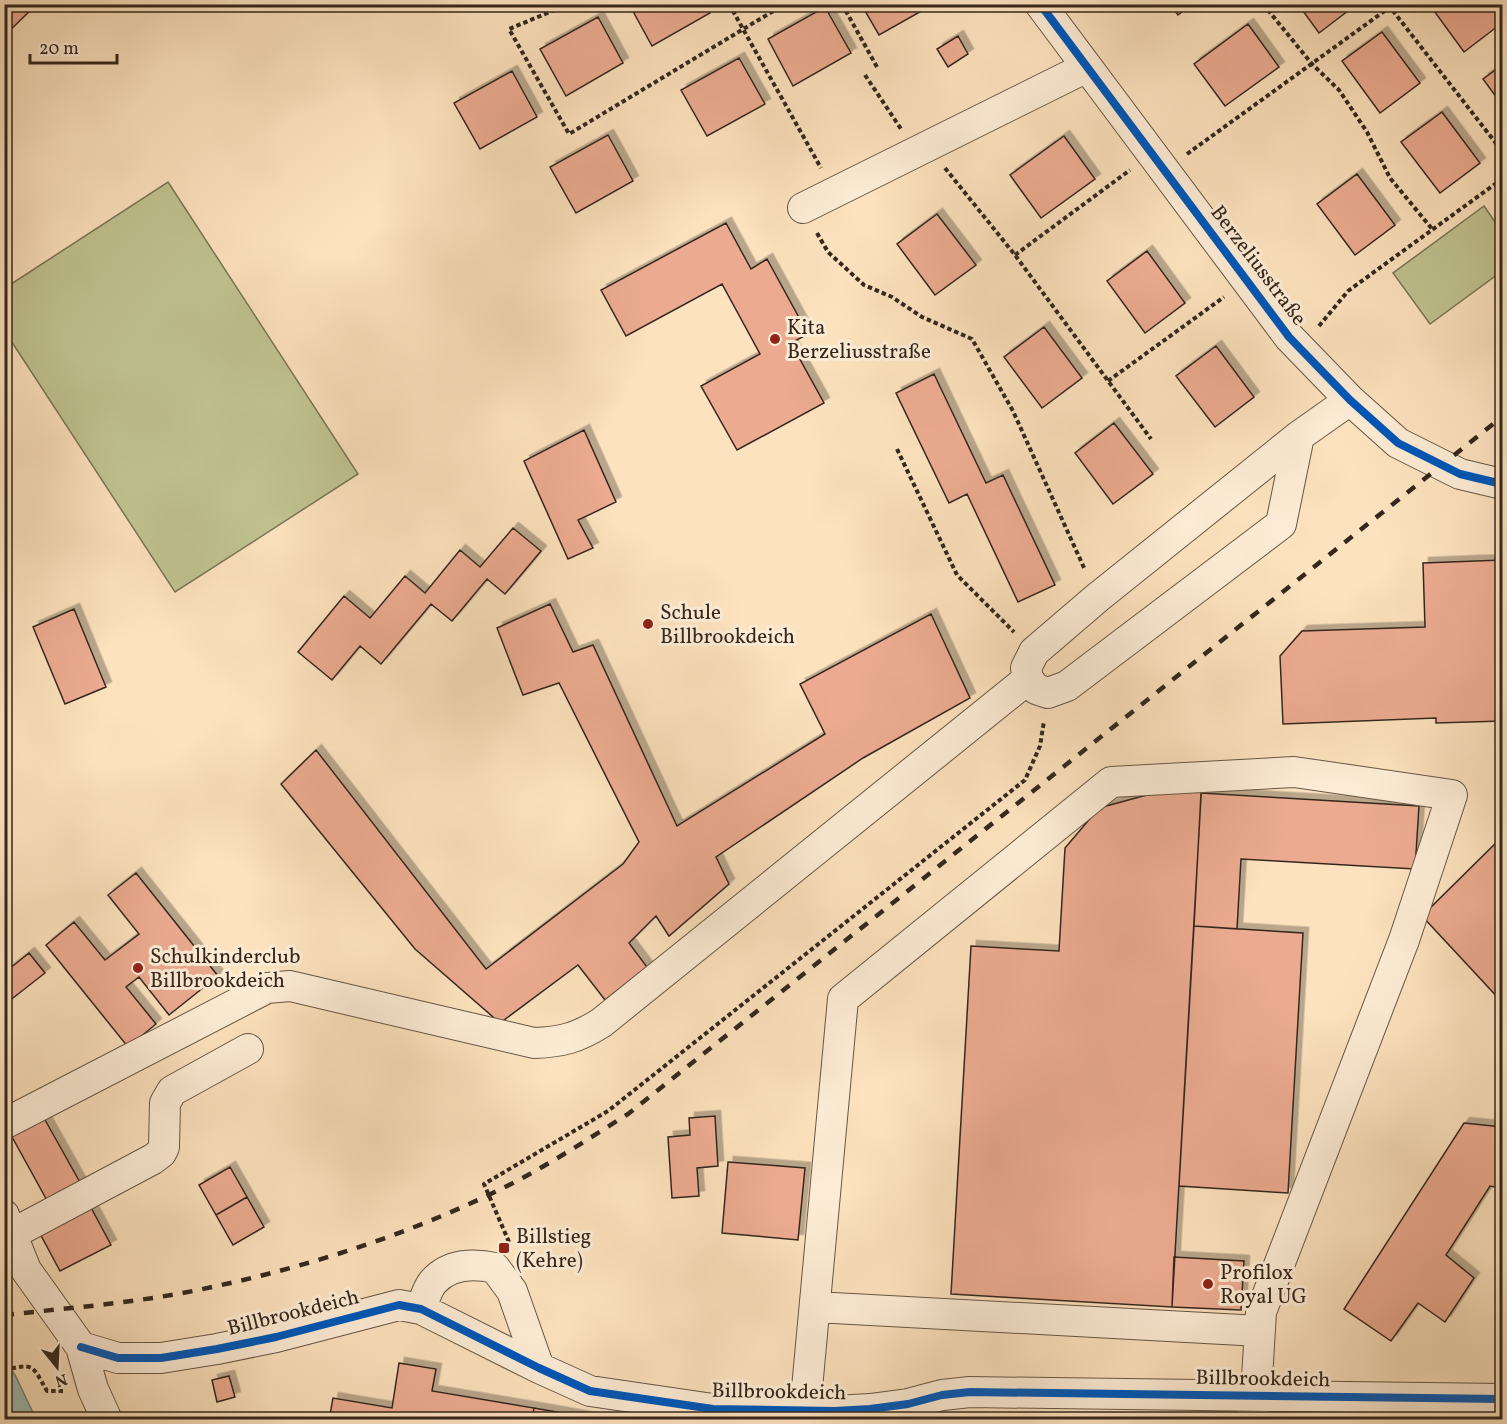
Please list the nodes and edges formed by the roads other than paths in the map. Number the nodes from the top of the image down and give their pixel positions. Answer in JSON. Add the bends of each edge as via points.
{"nodes":[{"id":1,"x":1040,"y":4,"type":"edge"},
{"id":2,"x":1087,"y":67,"type":"junction"},
{"id":3,"x":803,"y":208,"type":"road end"},
{"id":4,"x":1350,"y":400,"type":"junction"},
{"id":5,"x":1299,"y":436,"type":"junction"},
{"id":6,"x":1503,"y":484,"type":"edge"},
{"id":7,"x":1036,"y":675,"type":"junction"},
{"id":8,"x":248,"y":1049,"type":"dead end"},
{"id":9,"x":4,"y":1124,"type":"edge"},
{"id":10,"x":8,"y":1225,"type":"edge"},
{"id":11,"x":815,"y":1307,"type":"junction"},
{"id":12,"x":421,"y":1309,"type":"junction"},
{"id":13,"x":1260,"y":1331,"type":"junction"},
{"id":14,"x":81,"y":1347,"type":"junction"},
{"id":15,"x":539,"y":1368,"type":"junction"},
{"id":16,"x":1503,"y":1399,"type":"edge"},
{"id":17,"x":1254,"y":1407,"type":"edge"},
{"id":18,"x":1386,"y":1408,"type":"edge"},
{"id":19,"x":805,"y":1410,"type":"junction"},
{"id":20,"x":107,"y":1419,"type":"edge"}],
"edges":[{"from":1,"to":2,"type":"street","name":"Berzeliusstraße"},
{"from":2,"to":3,"type":"street"},
{"from":2,"to":4,"type":"street","name":"Berzeliusstraße","via":[[1300,348]]},
{"from":4,"to":5,"type":"street"},
{"from":4,"to":6,"type":"street","name":"Berzeliusstraße","via":[[1398,443],[1460,474]]},
{"from":5,"to":7,"type":"street","via":[[1097,598]]},
{"from":5,"to":7,"type":"street","via":[[1281,524],[1067,686]]},
{"from":7,"to":9,"type":"street","via":[[581,1035],[534,1043],[290,986],[267,988]]},
{"from":8,"to":10,"type":"street","via":[[172,1091],[165,1103],[164,1147],[153,1159]]},
{"from":10,"to":14,"type":"street","via":[[26,1270]]},
{"from":11,"to":13,"type":"street"},
{"from":11,"to":13,"type":"street","via":[[843,999],[1111,782],[1294,772],[1452,795],[1404,940],[1261,1312]]},
{"from":11,"to":19,"type":"street"},
{"from":12,"to":14,"type":"street","name":"Billbrookdeich","via":[[399,1305],[276,1337],[161,1358],[118,1358]]},
{"from":12,"to":15,"type":"street","name":"Billbrookdeich"},
{"from":12,"to":15,"type":"street","via":[[432,1283],[449,1271],[460,1266],[495,1268],[512,1291]]},
{"from":13,"to":17,"type":"street"},
{"from":14,"to":20,"type":"street"},
{"from":15,"to":19,"type":"street","name":"Billbrookdeich","via":[[590,1391],[713,1409]]},
{"from":16,"to":18,"type":"street","name":"Billbrookdeich"},
{"from":17,"to":18,"type":"street","name":"Billbrookdeich"},
{"from":17,"to":19,"type":"street","name":"Billbrookdeich","via":[[970,1392],[870,1409]]}]}
